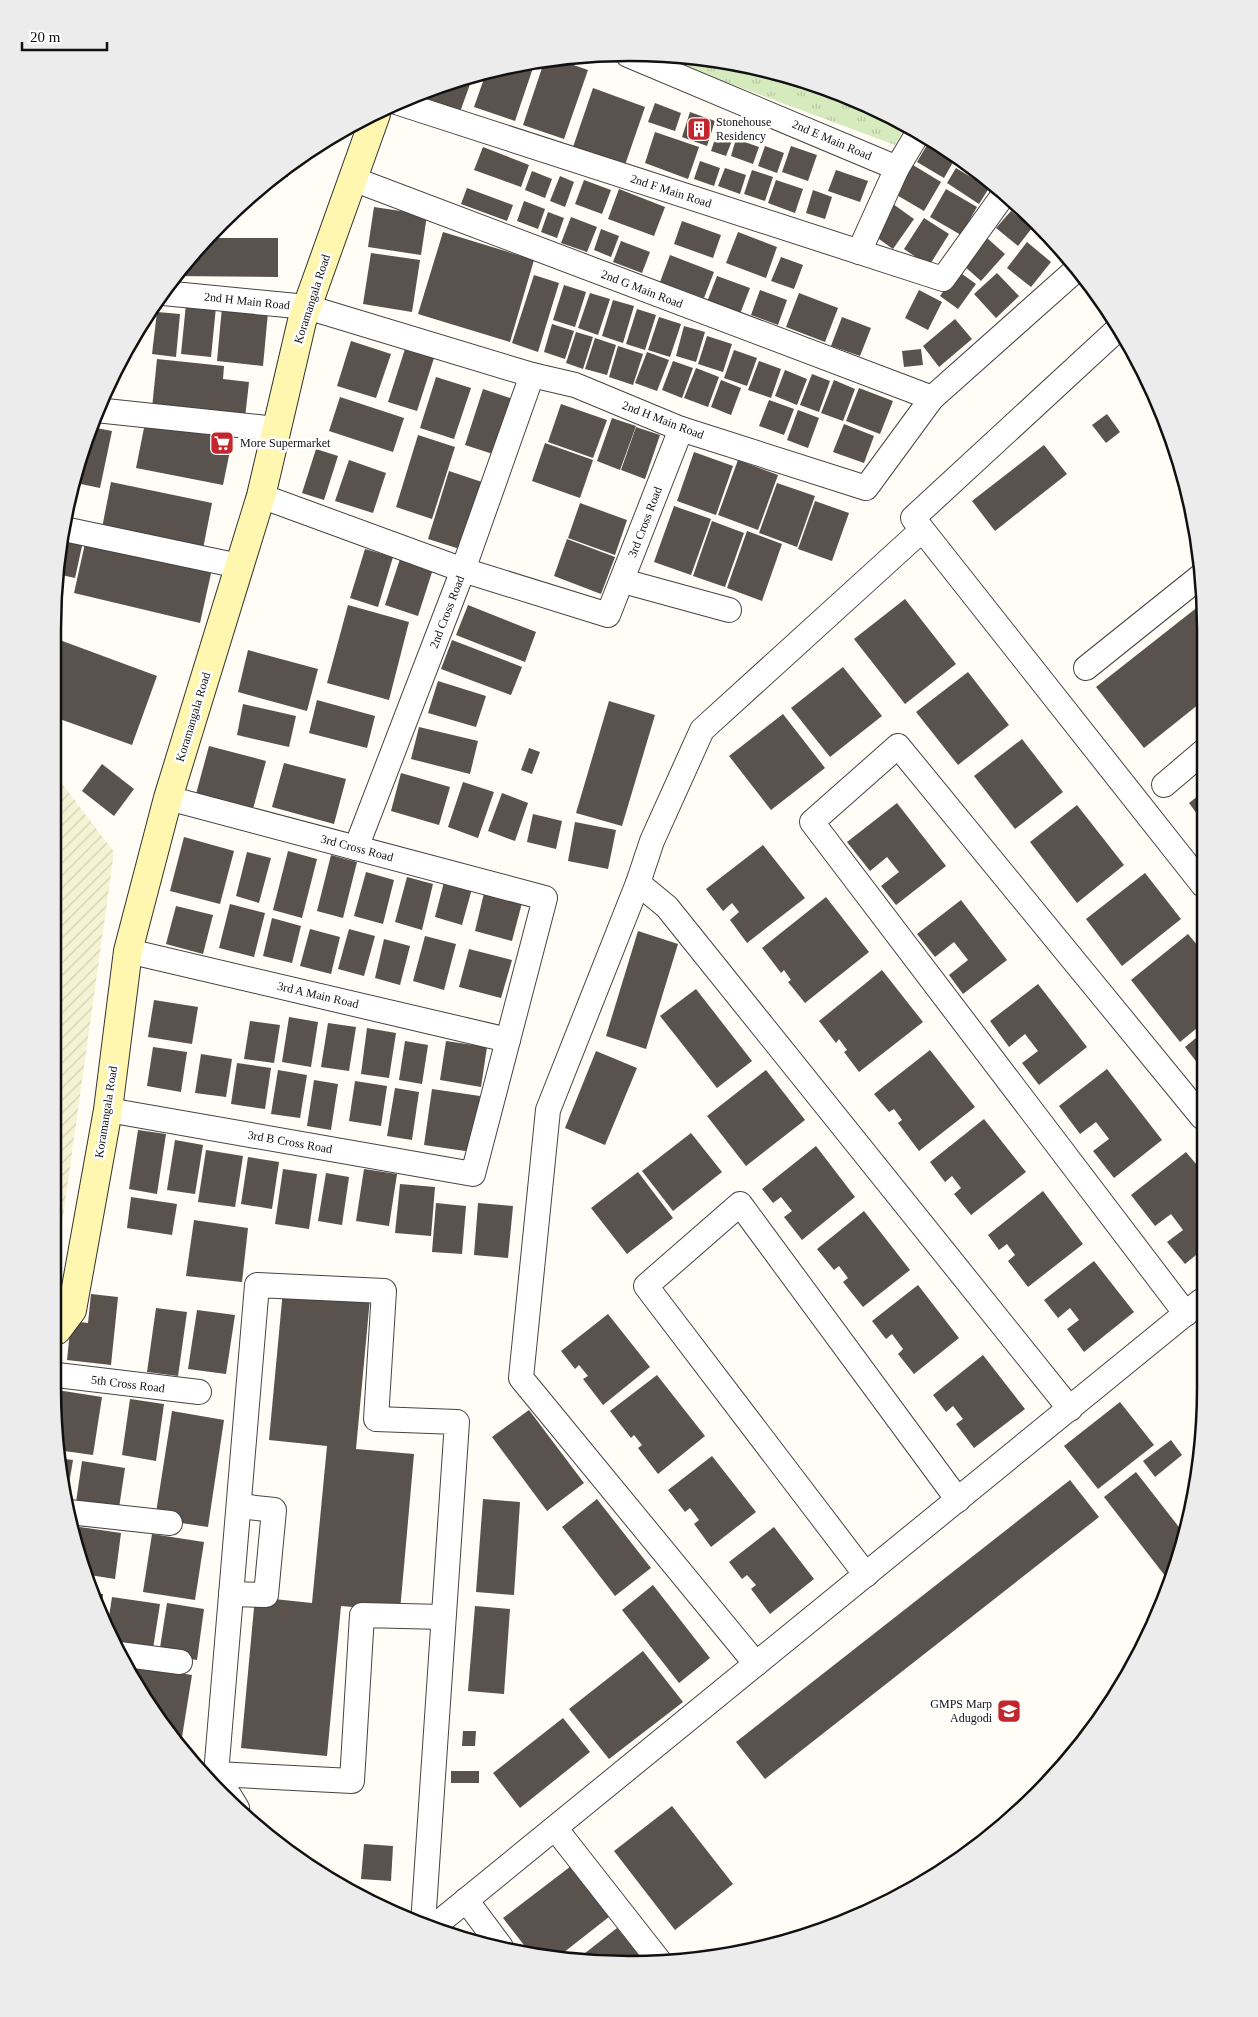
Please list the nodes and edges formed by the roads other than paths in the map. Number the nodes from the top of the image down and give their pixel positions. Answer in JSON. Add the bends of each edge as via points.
{"nodes":[{"id":1,"x":643,"y":61,"type":"edge"},
{"id":2,"x":408,"y":106,"type":"edge"},
{"id":3,"x":373,"y":123,"type":"edge"},
{"id":4,"x":915,"y":138,"type":"edge"},
{"id":5,"x":897,"y":168,"type":"junction"},
{"id":6,"x":353,"y":180,"type":"junction"},
{"id":7,"x":1000,"y":200,"type":"edge"},
{"id":8,"x":859,"y":252,"type":"junction"},
{"id":9,"x":1072,"y":274,"type":"edge"},
{"id":10,"x":171,"y":294,"type":"edge"},
{"id":11,"x":307,"y":307,"type":"junction"},
{"id":12,"x":1113,"y":333,"type":"edge"},
{"id":13,"x":532,"y":375,"type":"junction"},
{"id":14,"x":932,"y":398,"type":"junction"},
{"id":15,"x":105,"y":411,"type":"edge"},
{"id":16,"x":276,"y":429,"type":"junction"},
{"id":17,"x":681,"y":429,"type":"junction"},
{"id":18,"x":261,"y":496,"type":"junction"},
{"id":19,"x":70,"y":530,"type":"edge"},
{"id":20,"x":922,"y":530,"type":"junction"},
{"id":21,"x":239,"y":566,"type":"junction"},
{"id":22,"x":463,"y":570,"type":"junction"},
{"id":23,"x":623,"y":580,"type":"junction"},
{"id":24,"x":1195,"y":582,"type":"edge"},
{"id":25,"x":729,"y":610,"type":"dead end"},
{"id":26,"x":1086,"y":668,"type":"dead end"},
{"id":27,"x":1197,"y":757,"type":"edge"},
{"id":28,"x":1164,"y":785,"type":"dead end"},
{"id":29,"x":168,"y":798,"type":"junction"},
{"id":30,"x":356,"y":848,"type":"junction"},
{"id":31,"x":1197,"y":877,"type":"edge"},
{"id":32,"x":638,"y":883,"type":"junction"},
{"id":33,"x":128,"y":951,"type":"junction"},
{"id":34,"x":508,"y":1040,"type":"junction"},
{"id":35,"x":108,"y":1110,"type":"junction"},
{"id":36,"x":1197,"y":1111,"type":"edge"},
{"id":37,"x":1194,"y":1307,"type":"edge"},
{"id":38,"x":61,"y":1326,"type":"edge"},
{"id":39,"x":61,"y":1375,"type":"edge"},
{"id":40,"x":199,"y":1392,"type":"dead end"},
{"id":41,"x":1070,"y":1409,"type":"junction"},
{"id":42,"x":958,"y":1500,"type":"junction"},
{"id":43,"x":238,"y":1506,"type":"junction"},
{"id":44,"x":75,"y":1513,"type":"edge"},
{"id":45,"x":170,"y":1523,"type":"dead end"},
{"id":46,"x":866,"y":1575,"type":"junction"},
{"id":47,"x":231,"y":1594,"type":"junction"},
{"id":48,"x":444,"y":1617,"type":"junction"},
{"id":49,"x":128,"y":1655,"type":"edge"},
{"id":50,"x":180,"y":1662,"type":"dead end"},
{"id":51,"x":756,"y":1664,"type":"junction"},
{"id":52,"x":216,"y":1774,"type":"junction"},
{"id":53,"x":220,"y":1781,"type":"edge"},
{"id":54,"x":555,"y":1828,"type":"junction"},
{"id":55,"x":466,"y":1900,"type":"junction"},
{"id":56,"x":423,"y":1917,"type":"edge"},
{"id":57,"x":438,"y":1923,"type":"edge"},
{"id":58,"x":495,"y":1939,"type":"edge"},
{"id":59,"x":655,"y":1955,"type":"edge"}],
"edges":[{"from":1,"to":5,"type":"street","name":"2nd E Main Road"},
{"from":2,"to":8,"type":"street","name":"2nd F Main Road"},
{"from":3,"to":6,"type":"street","name":"Koramangala Road"},
{"from":4,"to":5,"type":"street"},
{"from":5,"to":8,"type":"street"},
{"from":6,"to":11,"type":"street","name":"Koramangala Road"},
{"from":6,"to":14,"type":"street","name":"2nd G Main Road"},
{"from":7,"to":8,"type":"street","name":"2nd F Main Road","via":[[943,279]]},
{"from":9,"to":14,"type":"street","name":"2nd H Main Road"},
{"from":10,"to":11,"type":"street","name":"2nd H Main Road"},
{"from":11,"to":13,"type":"street","name":"2nd H Main Road"},
{"from":11,"to":16,"type":"street","name":"Koramangala Road"},
{"from":12,"to":20,"type":"street","via":[[913,518]]},
{"from":13,"to":17,"type":"street","name":"2nd H Main Road","via":[[575,385]]},
{"from":13,"to":22,"type":"street","name":"2nd Cross Road"},
{"from":14,"to":17,"type":"street","name":"2nd H Main Road","via":[[866,488]]},
{"from":15,"to":16,"type":"street"},
{"from":16,"to":18,"type":"street","name":"Koramangala Road"},
{"from":17,"to":23,"type":"street","name":"3rd Cross Road"},
{"from":18,"to":21,"type":"street","name":"Koramangala Road"},
{"from":18,"to":22,"type":"street"},
{"from":19,"to":21,"type":"street"},
{"from":20,"to":31,"type":"street"},
{"from":20,"to":32,"type":"street","via":[[702,730],[652,841]]},
{"from":21,"to":29,"type":"street","name":"Koramangala Road"},
{"from":22,"to":23,"type":"street","name":"3rd Cross Road","via":[[608,615]]},
{"from":22,"to":30,"type":"street","name":"2nd Cross Road"},
{"from":23,"to":25,"type":"street"},
{"from":24,"to":26,"type":"street"},
{"from":27,"to":28,"type":"street"},
{"from":29,"to":30,"type":"street","name":"3rd Cross Road"},
{"from":29,"to":33,"type":"street","name":"Koramangala Road"},
{"from":30,"to":34,"type":"street","name":"3rd Cross Road","via":[[545,898]]},
{"from":32,"to":41,"type":"street","via":[[667,908]]},
{"from":32,"to":51,"type":"street","via":[[548,1110],[521,1378]]},
{"from":33,"to":34,"type":"street","name":"3rd A Main Road"},
{"from":33,"to":35,"type":"street","name":"Koramangala Road"},
{"from":34,"to":35,"type":"street","name":"3rd B Cross Road","via":[[473,1174]]},
{"from":35,"to":38,"type":"street","name":"Koramangala Road","via":[[72,1310]]},
{"from":36,"to":37,"type":"street","via":[[898,746],[812,822]]},
{"from":37,"to":41,"type":"street"},
{"from":39,"to":40,"type":"street","name":"5th Cross Road"},
{"from":41,"to":42,"type":"street"},
{"from":42,"to":46,"type":"street"},
{"from":42,"to":46,"type":"street","via":[[740,1204],[646,1286]]},
{"from":43,"to":47,"type":"street"},
{"from":43,"to":47,"type":"street","via":[[274,1510],[266,1595]]},
{"from":43,"to":48,"type":"street","via":[[257,1285],[384,1291],[376,1419],[457,1422]]},
{"from":44,"to":45,"type":"street"},
{"from":46,"to":51,"type":"street"},
{"from":47,"to":52,"type":"street"},
{"from":48,"to":52,"type":"street","via":[[362,1615],[352,1781]]},
{"from":48,"to":56,"type":"street"},
{"from":49,"to":50,"type":"street"},
{"from":51,"to":54,"type":"street"},
{"from":52,"to":53,"type":"street"},
{"from":54,"to":55,"type":"street"},
{"from":54,"to":59,"type":"street"},
{"from":55,"to":57,"type":"street"},
{"from":55,"to":58,"type":"street"}]}
